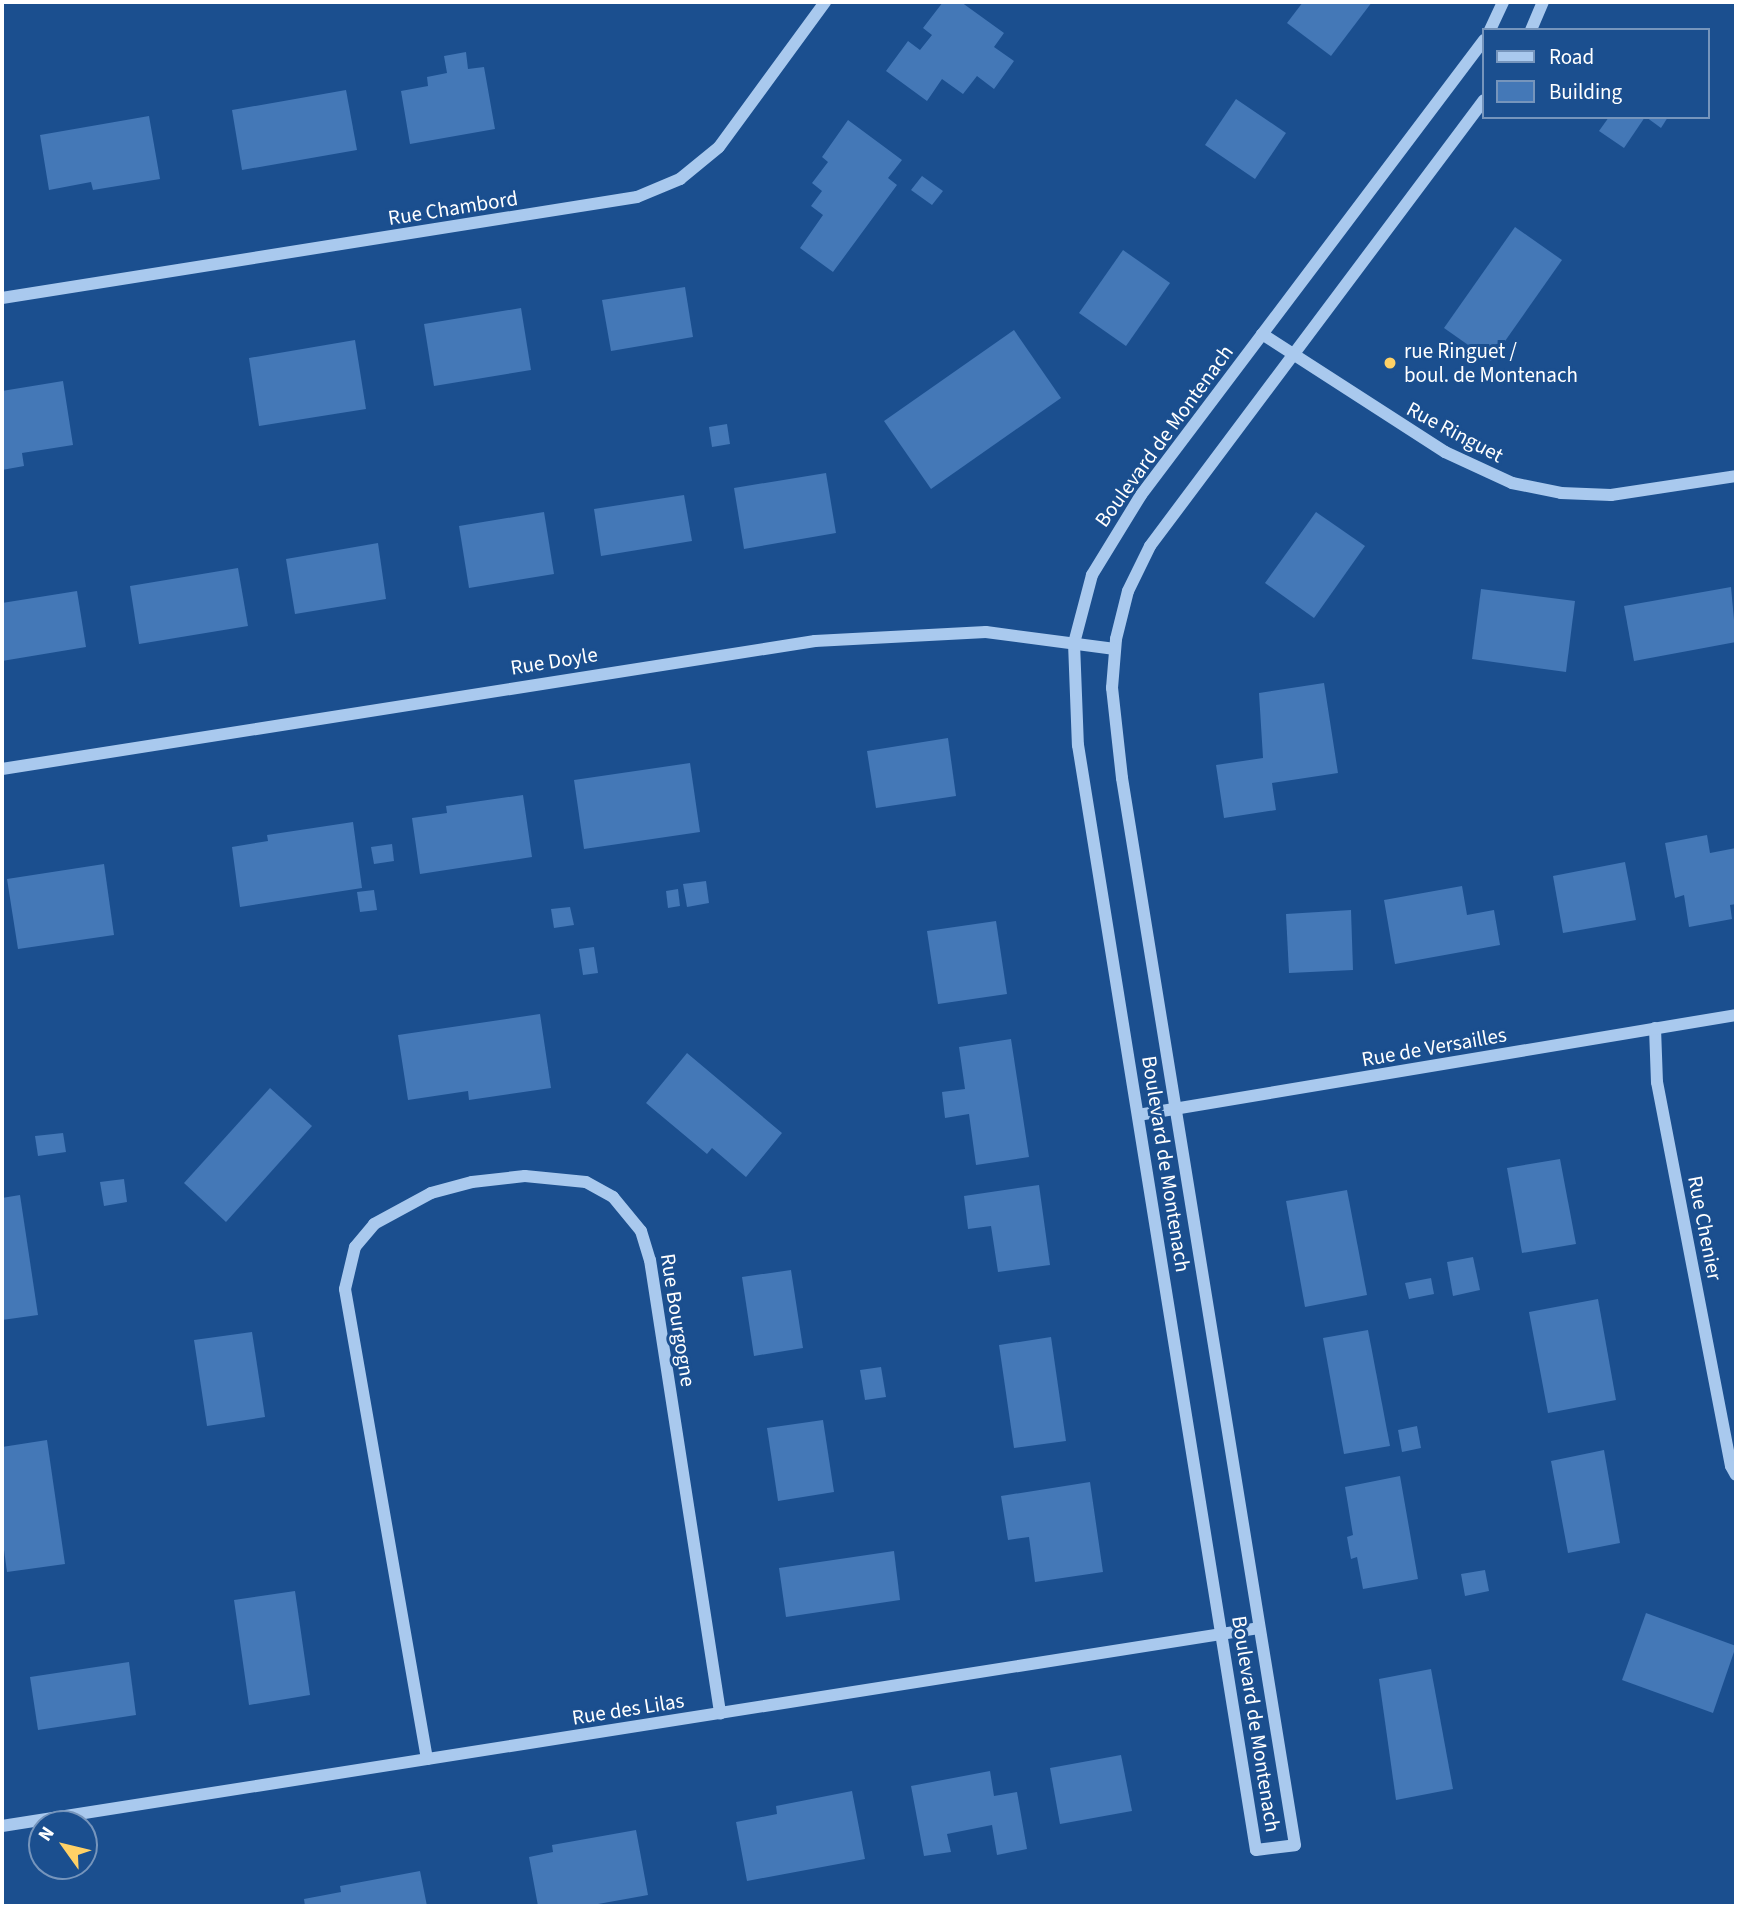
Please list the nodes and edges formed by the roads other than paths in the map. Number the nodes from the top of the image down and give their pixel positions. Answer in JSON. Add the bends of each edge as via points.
{"nodes":[{"id":1,"x":825,"y":2,"type":"edge"},
{"id":2,"x":1503,"y":2,"type":"edge"},
{"id":3,"x":1543,"y":2,"type":"edge"},
{"id":4,"x":1491,"y":28,"type":"edge"},
{"id":5,"x":1532,"y":28,"type":"edge"},
{"id":6,"x":1482,"y":43,"type":"edge"},
{"id":7,"x":1482,"y":103,"type":"edge"},
{"id":8,"x":2,"y":298,"type":"edge"},
{"id":9,"x":1262,"y":334,"type":"junction"},
{"id":10,"x":1291,"y":355,"type":"junction"},
{"id":11,"x":1736,"y":476,"type":"edge"},
{"id":12,"x":1074,"y":642,"type":"junction"},
{"id":13,"x":1115,"y":649,"type":"junction"},
{"id":14,"x":2,"y":769,"type":"edge"},
{"id":15,"x":1736,"y":1015,"type":"edge"},
{"id":16,"x":1655,"y":1028,"type":"junction"},
{"id":17,"x":1174,"y":1111,"type":"junction"},
{"id":18,"x":1139,"y":1115,"type":"junction"},
{"id":19,"x":1736,"y":1475,"type":"edge"},
{"id":20,"x":1259,"y":1628,"type":"junction"},
{"id":21,"x":1222,"y":1633,"type":"junction"},
{"id":22,"x":720,"y":1714,"type":"junction"},
{"id":23,"x":427,"y":1759,"type":"junction"},
{"id":24,"x":2,"y":1826,"type":"edge"}],
"edges":[{"from":1,"to":8,"type":"street","name":"Rue Chambord","via":[[719,147],[680,179],[637,197]]},
{"from":2,"to":4,"type":"street"},
{"from":3,"to":5,"type":"street"},
{"from":6,"to":9,"type":"street","name":"Boulevard de Montenach"},
{"from":7,"to":10,"type":"street","name":"Boulevard de Montenach"},
{"from":9,"to":10,"type":"street","name":"Rue Ringuet"},
{"from":9,"to":12,"type":"street","name":"Boulevard de Montenach","via":[[1110,544],[1083,598]]},
{"from":10,"to":11,"type":"street","name":"Rue Ringuet","via":[[1444,452],[1512,483],[1561,493],[1611,495]]},
{"from":10,"to":13,"type":"street","name":"Boulevard de Montenach","via":[[1150,546],[1128,591]]},
{"from":12,"to":13,"type":"street","name":"Rue Doyle"},
{"from":12,"to":14,"type":"street","name":"Rue Doyle","via":[[986,632],[767,646]]},
{"from":12,"to":18,"type":"street","name":"Boulevard de Montenach","via":[[1078,745]]},
{"from":13,"to":17,"type":"street","name":"Boulevard de Montenach","via":[[1112,688],[1122,778]]},
{"from":15,"to":16,"type":"street","name":"Rue de Versailles"},
{"from":16,"to":17,"type":"street","name":"Rue de Versailles"},
{"from":16,"to":19,"type":"street","name":"Rue Chenier","via":[[1657,1082]]},
{"from":17,"to":18,"type":"street","name":"Rue de Versailles"},
{"from":17,"to":20,"type":"street","name":"Boulevard de Montenach"},
{"from":18,"to":21,"type":"street","name":"Boulevard de Montenach"},
{"from":20,"to":21,"type":"street","name":"Rue des Lilas"},
{"from":20,"to":21,"type":"street","name":"Boulevard de Montenach","via":[[1295,1844],[1256,1850]]},
{"from":21,"to":22,"type":"street","name":"Rue des Lilas"},
{"from":22,"to":23,"type":"street","name":"Rue des Lilas"},
{"from":22,"to":23,"type":"street","name":"Rue Bourgogne","via":[[650,1260],[641,1231],[618,1202],[586,1182],[525,1176],[472,1182],[431,1192],[374,1224],[352,1254],[345,1289]]},
{"from":23,"to":24,"type":"street","name":"Rue des Lilas"}]}
